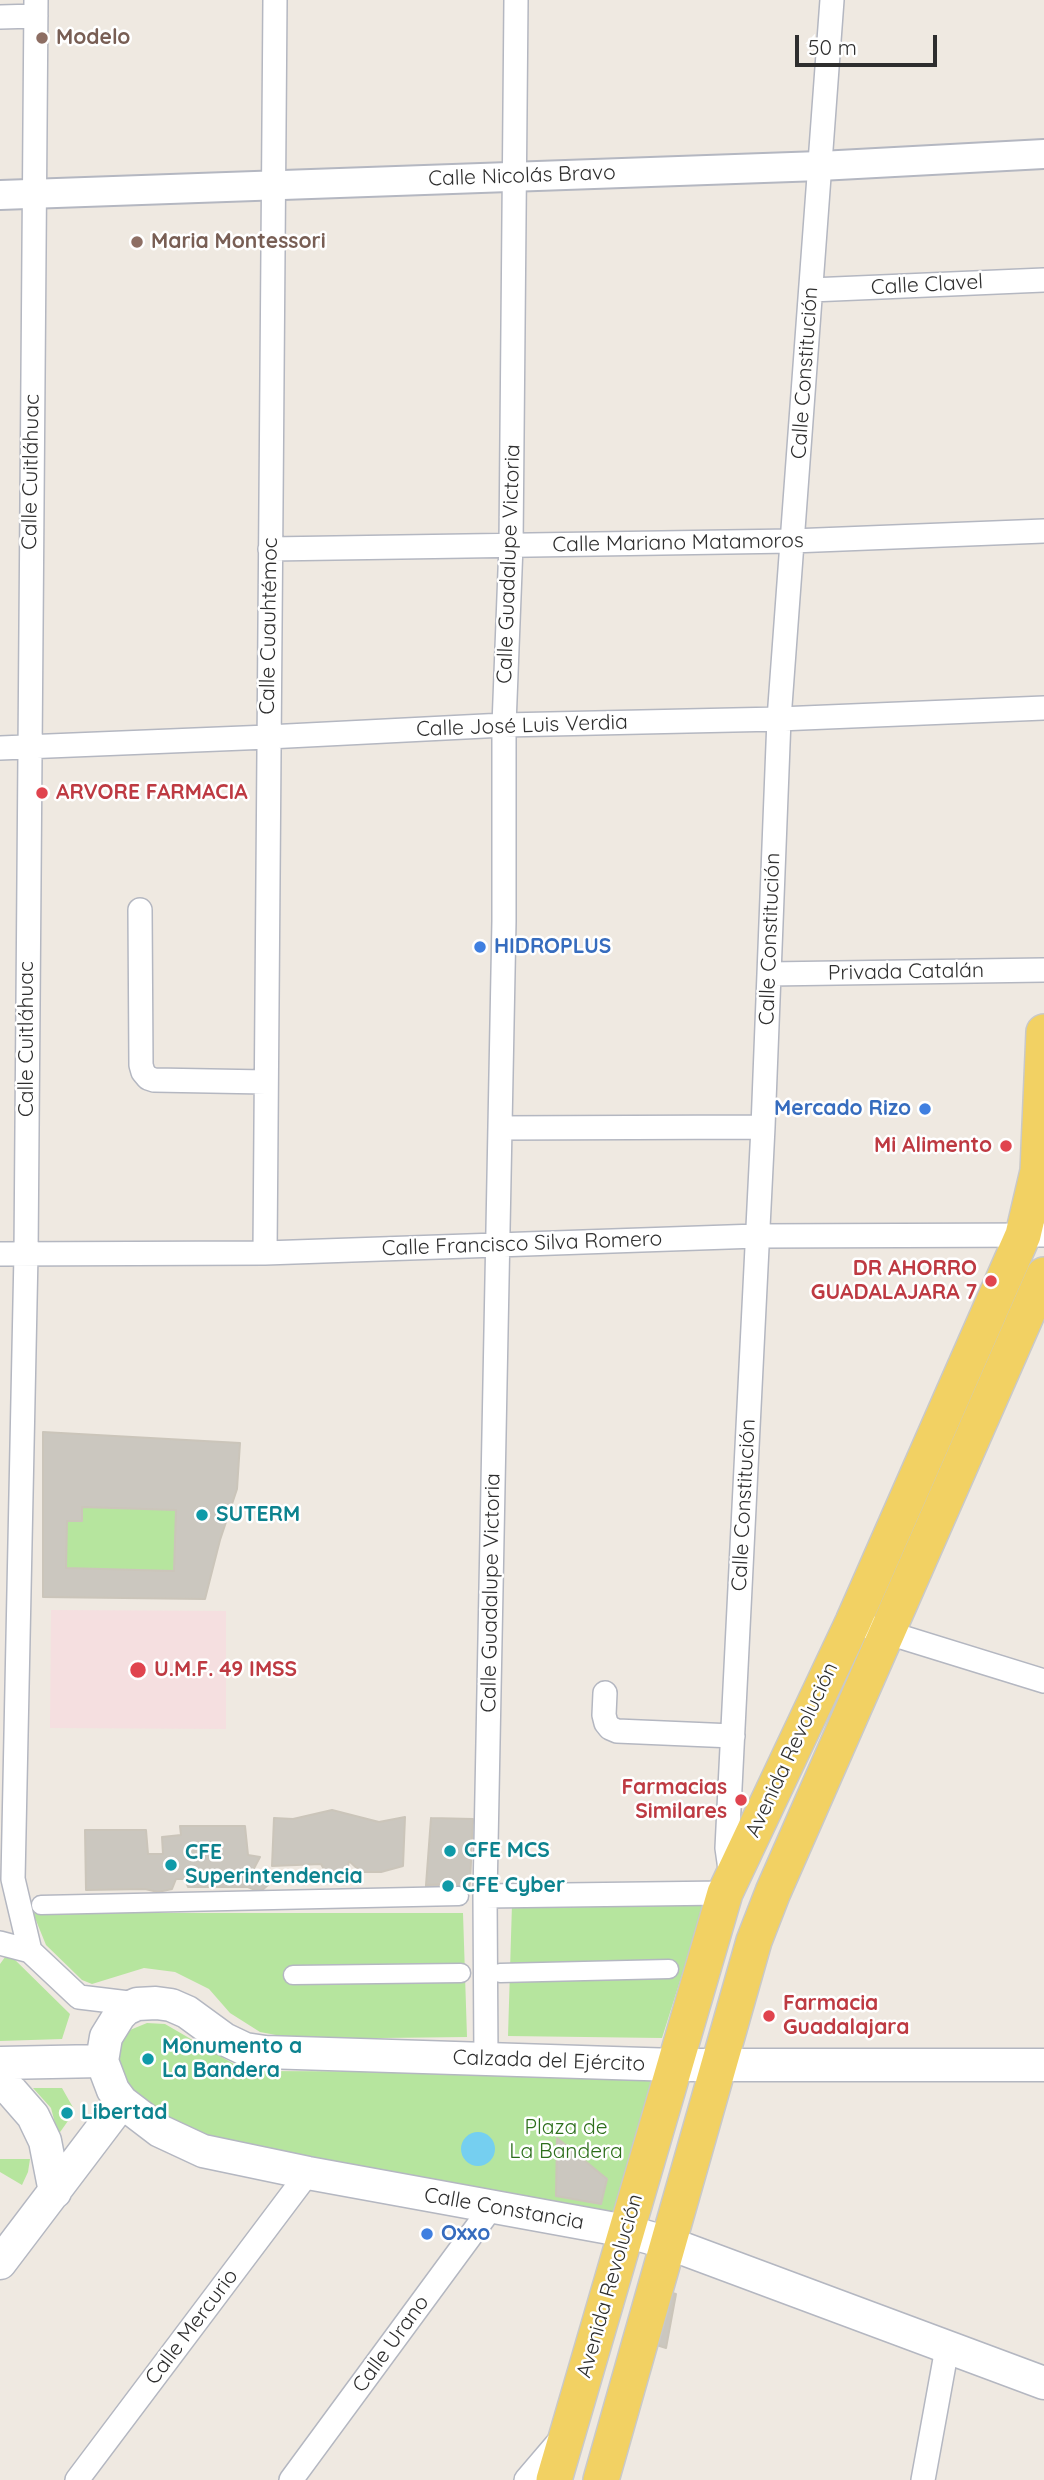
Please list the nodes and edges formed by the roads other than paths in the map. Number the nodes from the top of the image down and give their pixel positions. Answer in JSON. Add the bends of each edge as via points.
{"nodes":[{"id":1,"x":275,"y":0,"type":"edge"},
{"id":2,"x":516,"y":0,"type":"edge"},
{"id":3,"x":832,"y":0,"type":"edge"},
{"id":4,"x":36,"y":8,"type":"edge"},
{"id":5,"x":0,"y":18,"type":"edge"},
{"id":6,"x":1044,"y":154,"type":"edge"},
{"id":7,"x":820,"y":166,"type":"junction"},
{"id":8,"x":514,"y":177,"type":"junction"},
{"id":9,"x":274,"y":185,"type":"junction"},
{"id":10,"x":0,"y":195,"type":"edge"},
{"id":11,"x":34,"y":195,"type":"junction"},
{"id":12,"x":1044,"y":280,"type":"edge"},
{"id":13,"x":811,"y":290,"type":"junction"},
{"id":14,"x":1044,"y":531,"type":"edge"},
{"id":15,"x":792,"y":541,"type":"junction"},
{"id":16,"x":511,"y":545,"type":"junction"},
{"id":17,"x":270,"y":549,"type":"junction"},
{"id":18,"x":1044,"y":708,"type":"edge"},
{"id":19,"x":779,"y":719,"type":"junction"},
{"id":20,"x":504,"y":725,"type":"junction"},
{"id":21,"x":268,"y":737,"type":"junction"},
{"id":22,"x":29,"y":747,"type":"junction"},
{"id":23,"x":0,"y":748,"type":"edge"},
{"id":24,"x":140,"y":910,"type":"dead end"},
{"id":25,"x":1044,"y":970,"type":"edge"},
{"id":26,"x":769,"y":974,"type":"junction"},
{"id":27,"x":1044,"y":1032,"type":"edge"},
{"id":28,"x":266,"y":1082,"type":"junction"},
{"id":29,"x":763,"y":1127,"type":"junction"},
{"id":30,"x":500,"y":1128,"type":"junction"},
{"id":31,"x":1033,"y":1235,"type":"edge"},
{"id":32,"x":757,"y":1236,"type":"junction"},
{"id":33,"x":497,"y":1244,"type":"junction"},
{"id":34,"x":265,"y":1253,"type":"junction"},
{"id":35,"x":0,"y":1254,"type":"edge"},
{"id":36,"x":26,"y":1254,"type":"junction"},
{"id":37,"x":1044,"y":1275,"type":"edge"},
{"id":38,"x":10,"y":1576,"type":"edge"},
{"id":39,"x":853,"y":1622,"type":"junction"},
{"id":40,"x":887,"y":1633,"type":"junction"},
{"id":41,"x":1044,"y":1681,"type":"edge"},
{"id":42,"x":605,"y":1693,"type":"dead end"},
{"id":43,"x":733,"y":1736,"type":"junction"},
{"id":44,"x":728,"y":1885,"type":"junction"},
{"id":45,"x":459,"y":1896,"type":"dead end"},
{"id":46,"x":485,"y":1896,"type":"junction"},
{"id":47,"x":41,"y":1905,"type":"dead end"},
{"id":48,"x":0,"y":1942,"type":"edge"},
{"id":49,"x":30,"y":1951,"type":"junction"},
{"id":50,"x":669,"y":1969,"type":"dead end"},
{"id":51,"x":461,"y":1973,"type":"dead end"},
{"id":52,"x":500,"y":1973,"type":"dead end"},
{"id":53,"x":293,"y":1975,"type":"dead end"},
{"id":54,"x":137,"y":2004,"type":"junction"},
{"id":55,"x":486,"y":2059,"type":"junction"},
{"id":56,"x":102,"y":2060,"type":"junction"},
{"id":57,"x":0,"y":2063,"type":"edge"},
{"id":58,"x":676,"y":2065,"type":"junction"},
{"id":59,"x":718,"y":2065,"type":"junction"},
{"id":60,"x":1044,"y":2065,"type":"edge"},
{"id":61,"x":0,"y":2082,"type":"edge"},
{"id":62,"x":122,"y":2102,"type":"junction"},
{"id":63,"x":308,"y":2173,"type":"junction"},
{"id":64,"x":55,"y":2192,"type":"junction"},
{"id":65,"x":491,"y":2207,"type":"junction"},
{"id":66,"x":626,"y":2231,"type":"junction"},
{"id":67,"x":668,"y":2243,"type":"junction"},
{"id":68,"x":0,"y":2263,"type":"edge"},
{"id":69,"x":947,"y":2348,"type":"junction"},
{"id":70,"x":1044,"y":2383,"type":"edge"},
{"id":71,"x":568,"y":2432,"type":"junction"},
{"id":72,"x":77,"y":2480,"type":"edge"},
{"id":73,"x":291,"y":2480,"type":"edge"},
{"id":74,"x":526,"y":2480,"type":"edge"},
{"id":75,"x":554,"y":2480,"type":"edge"},
{"id":76,"x":601,"y":2480,"type":"edge"},
{"id":77,"x":923,"y":2480,"type":"edge"}],
"edges":[{"from":1,"to":9,"type":"street","name":"Calle Cuauhtémoc"},
{"from":2,"to":8,"type":"street","name":"Calle Guadalupe Victoria"},
{"from":3,"to":7,"type":"street","name":"Calle Constitución"},
{"from":4,"to":5,"type":"street"},
{"from":4,"to":11,"type":"street","name":"Calle Cuitláhuac"},
{"from":6,"to":7,"type":"street","name":"Calle Nicolás Bravo"},
{"from":7,"to":8,"type":"street","name":"Calle Nicolás Bravo"},
{"from":7,"to":13,"type":"street","name":"Calle Constitución"},
{"from":8,"to":9,"type":"street","name":"Calle Nicolás Bravo"},
{"from":8,"to":16,"type":"street","name":"Calle Guadalupe Victoria"},
{"from":9,"to":11,"type":"street","name":"Calle Nicolás Bravo"},
{"from":9,"to":17,"type":"street","name":"Calle Cuauhtémoc"},
{"from":10,"to":11,"type":"street","name":"Calle Nicolás Bravo"},
{"from":11,"to":22,"type":"street","name":"Calle Cuitláhuac"},
{"from":12,"to":13,"type":"street","name":"Calle Clavel"},
{"from":13,"to":15,"type":"street","name":"Calle Constitución"},
{"from":14,"to":15,"type":"street","name":"Calle Mariano Matamoros"},
{"from":15,"to":16,"type":"street","name":"Calle Mariano Matamoros"},
{"from":15,"to":19,"type":"street","name":"Calle Constitución"},
{"from":16,"to":17,"type":"street","name":"Calle Mariano Matamoros"},
{"from":16,"to":20,"type":"street","name":"Calle Guadalupe Victoria"},
{"from":17,"to":21,"type":"street","name":"Calle Cuauhtémoc"},
{"from":18,"to":19,"type":"street","name":"Calle José Luis Verdia"},
{"from":19,"to":20,"type":"street","name":"Calle José Luis Verdia"},
{"from":19,"to":26,"type":"street","name":"Calle Constitución"},
{"from":20,"to":21,"type":"street","name":"Calle José Luis Verdia"},
{"from":20,"to":30,"type":"street","name":"Calle Guadalupe Victoria"},
{"from":21,"to":22,"type":"street","name":"Calle José Luis Verdia"},
{"from":21,"to":28,"type":"street","name":"Calle Cuauhtémoc"},
{"from":22,"to":23,"type":"street","name":"Calle José Luis Verdia"},
{"from":22,"to":36,"type":"street","name":"Calle Cuitláhuac"},
{"from":24,"to":28,"type":"street","via":[[143,1072],[154,1080]]},
{"from":25,"to":26,"type":"street","name":"Privada Catalán"},
{"from":26,"to":29,"type":"street","name":"Calle Constitución"},
{"from":27,"to":31,"type":"main road","name":"Avenida Revolución"},
{"from":28,"to":34,"type":"street","name":"Calle Cuauhtémoc"},
{"from":29,"to":30,"type":"street"},
{"from":29,"to":32,"type":"street","name":"Calle Constitución"},
{"from":30,"to":33,"type":"street","name":"Calle Guadalupe Victoria"},
{"from":31,"to":32,"type":"street","name":"Calle Francisco Silva Romero"},
{"from":31,"to":39,"type":"main road","name":"Avenida Revolución"},
{"from":32,"to":33,"type":"street","name":"Calle Francisco Silva Romero"},
{"from":32,"to":43,"type":"street","name":"Calle Constitución"},
{"from":33,"to":34,"type":"street","name":"Calle Francisco Silva Romero"},
{"from":33,"to":46,"type":"street","name":"Calle Guadalupe Victoria"},
{"from":34,"to":36,"type":"street","name":"Calle Francisco Silva Romero"},
{"from":35,"to":36,"type":"street","name":"Calle Francisco Silva Romero"},
{"from":36,"to":38,"type":"street","name":"Calle Cuitláhuac"},
{"from":37,"to":40,"type":"main road","name":"Avenida Revolución"},
{"from":38,"to":49,"type":"street","name":"Calle Cuitláhuac","via":[[13,1879]]},
{"from":39,"to":40,"type":"street"},
{"from":39,"to":44,"type":"main road","name":"Avenida Revolución"},
{"from":40,"to":41,"type":"street"},
{"from":40,"to":59,"type":"main road","name":"Avenida Revolución","via":[[754,1941]]},
{"from":42,"to":43,"type":"street","via":[[606,1723],[617,1731]]},
{"from":43,"to":44,"type":"street","name":"Calle Constitución"},
{"from":44,"to":46,"type":"street"},
{"from":44,"to":58,"type":"main road","name":"Avenida Revolución"},
{"from":45,"to":47,"type":"street"},
{"from":46,"to":55,"type":"street","name":"Calle Guadalupe Victoria"},
{"from":48,"to":49,"type":"street"},
{"from":49,"to":54,"type":"street","via":[[79,1997]]},
{"from":50,"to":52,"type":"street"},
{"from":51,"to":53,"type":"street"},
{"from":54,"to":55,"type":"main road","name":"Calzada del Ejército","via":[[172,2005],[245,2049]]},
{"from":54,"to":56,"type":"main road","via":[[111,2026]]},
{"from":55,"to":58,"type":"main road","name":"Calzada del Ejército"},
{"from":56,"to":57,"type":"main road"},
{"from":56,"to":62,"type":"main road"},
{"from":58,"to":59,"type":"main road","name":"Calzada del Ejército"},
{"from":58,"to":66,"type":"main road","name":"Avenida Revolución"},
{"from":59,"to":60,"type":"main road","name":"Calzada del Ejército"},
{"from":59,"to":67,"type":"main road","name":"Avenida Revolución"},
{"from":61,"to":64,"type":"main road","via":[[33,2116],[45,2141]]},
{"from":62,"to":63,"type":"main road","name":"Calle Constancia","via":[[160,2131],[193,2147]]},
{"from":62,"to":64,"type":"main road"},
{"from":63,"to":65,"type":"main road","name":"Calle Constancia"},
{"from":63,"to":72,"type":"street","name":"Calle Mercurio"},
{"from":64,"to":68,"type":"main road"},
{"from":65,"to":66,"type":"main road","name":"Calle Constancia"},
{"from":65,"to":73,"type":"street","name":"Calle Urano"},
{"from":66,"to":67,"type":"main road","name":"Calle Constancia"},
{"from":66,"to":71,"type":"main road","name":"Avenida Revolución"},
{"from":67,"to":69,"type":"main road","name":"Calle Constancia"},
{"from":67,"to":76,"type":"main road","name":"Avenida Revolución"},
{"from":69,"to":70,"type":"main road","name":"Calle Constancia"},
{"from":69,"to":77,"type":"street"},
{"from":71,"to":74,"type":"street"},
{"from":71,"to":75,"type":"main road","name":"Avenida Revolución"}]}
